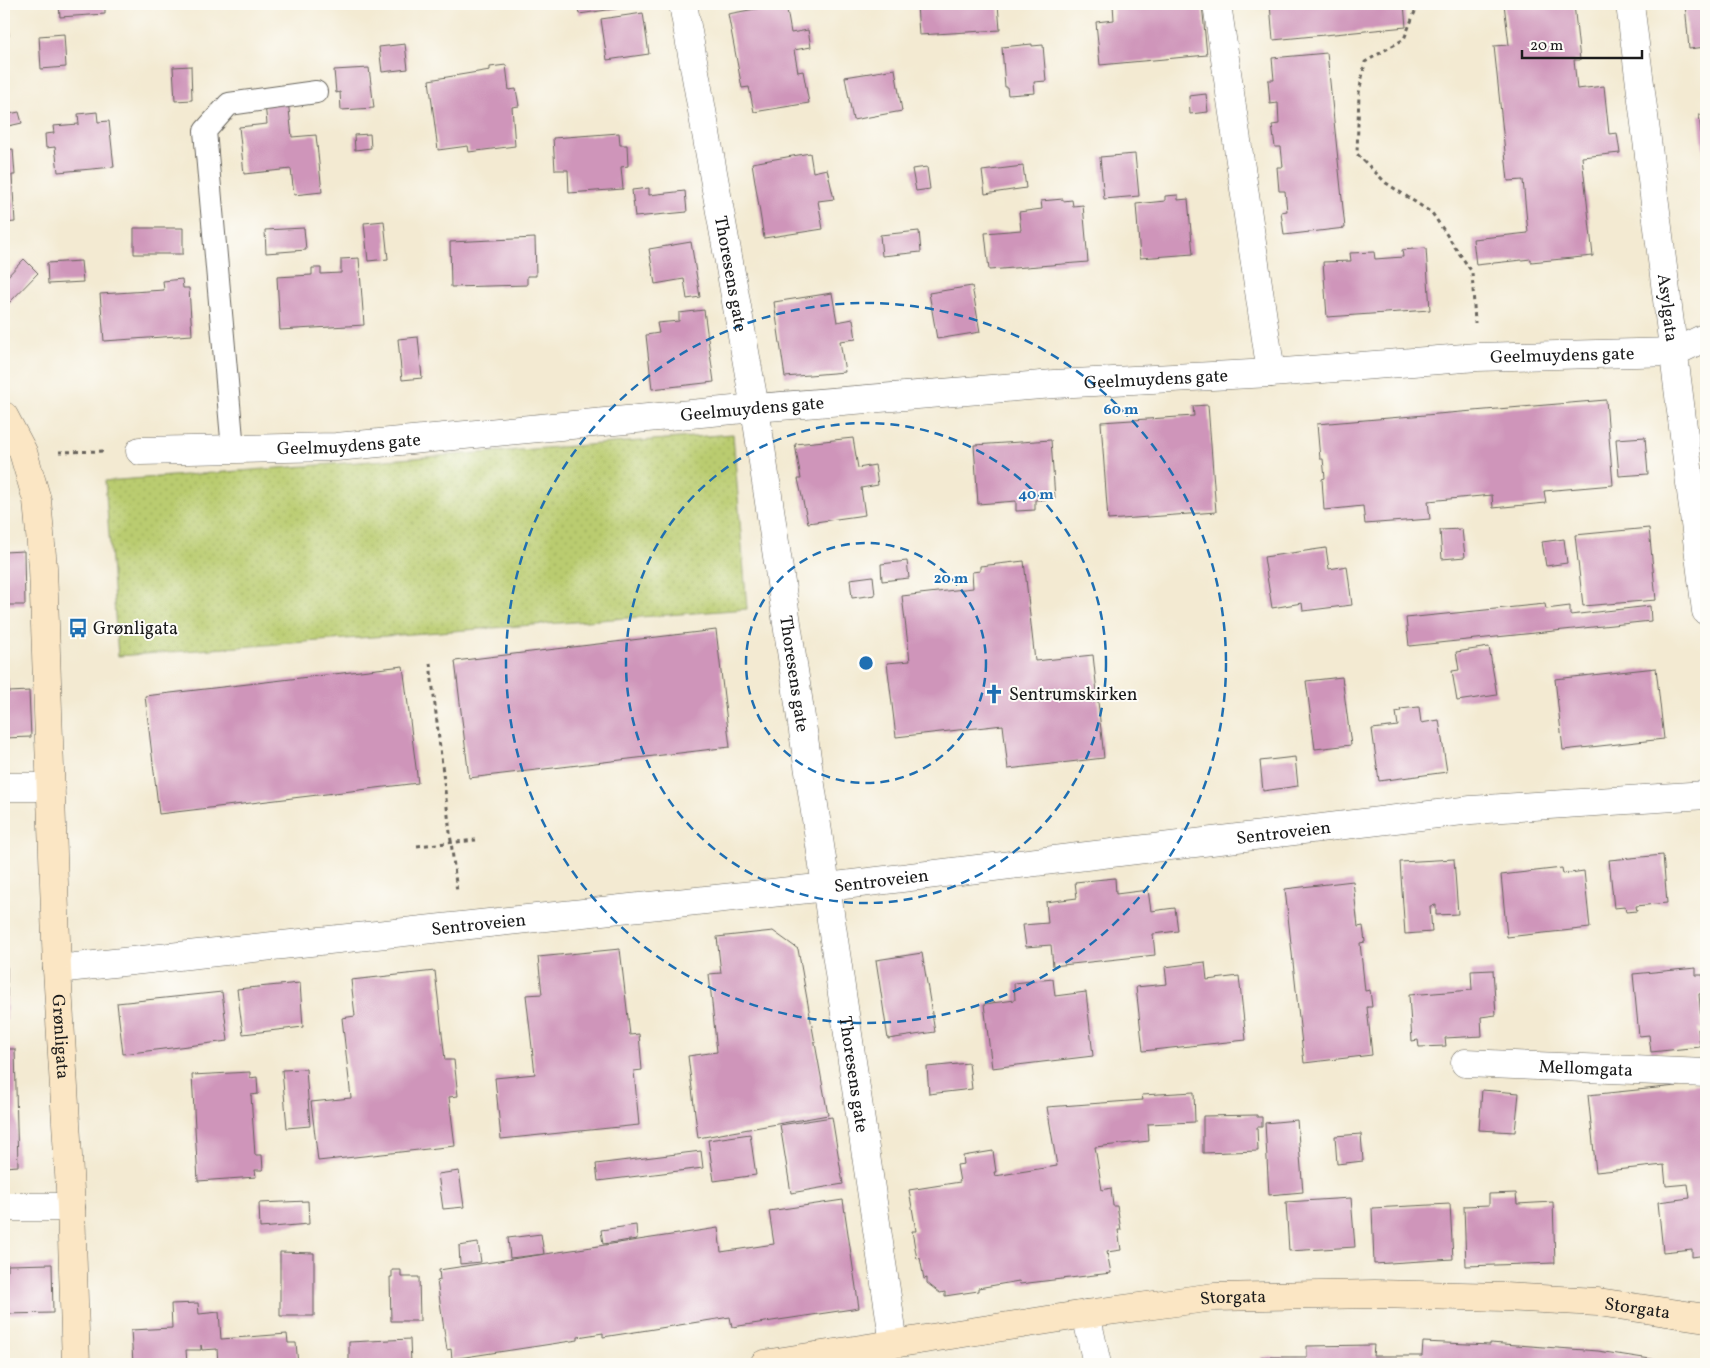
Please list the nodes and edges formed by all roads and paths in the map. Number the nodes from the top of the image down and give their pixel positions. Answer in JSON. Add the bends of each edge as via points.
{"nodes":[{"id":1,"x":684,"y":4,"type":"edge"},
{"id":2,"x":1217,"y":4,"type":"edge"},
{"id":3,"x":1418,"y":4,"type":"edge"},
{"id":4,"x":1630,"y":4,"type":"edge"},
{"id":5,"x":316,"y":92,"type":"dead end"},
{"id":6,"x":1706,"y":337,"type":"edge"},
{"id":7,"x":1675,"y":352,"type":"junction"},
{"id":8,"x":1477,"y":356,"type":"junction"},
{"id":9,"x":1271,"y":373,"type":"junction"},
{"id":10,"x":755,"y":408,"type":"junction"},
{"id":11,"x":4,"y":416,"type":"edge"},
{"id":12,"x":233,"y":450,"type":"junction"},
{"id":13,"x":140,"y":451,"type":"joint"},
{"id":14,"x":24,"y":452,"type":"junction"},
{"id":15,"x":1706,"y":611,"type":"edge"},
{"id":16,"x":430,"y":663,"type":"dead end"},
{"id":17,"x":4,"y":787,"type":"edge"},
{"id":18,"x":51,"y":788,"type":"junction"},
{"id":19,"x":1706,"y":795,"type":"edge"},
{"id":20,"x":476,"y":840,"type":"dead end"},
{"id":21,"x":452,"y":842,"type":"junction"},
{"id":22,"x":417,"y":846,"type":"dead end"},
{"id":23,"x":827,"y":887,"type":"junction"},
{"id":24,"x":461,"y":925,"type":"junction"},
{"id":25,"x":57,"y":969,"type":"junction"},
{"id":26,"x":1465,"y":1063,"type":"dead end"},
{"id":27,"x":1706,"y":1073,"type":"edge"},
{"id":28,"x":4,"y":1207,"type":"edge"},
{"id":29,"x":71,"y":1207,"type":"junction"},
{"id":30,"x":1086,"y":1314,"type":"junction"},
{"id":31,"x":1706,"y":1318,"type":"edge"},
{"id":32,"x":894,"y":1344,"type":"junction"},
{"id":33,"x":76,"y":1364,"type":"edge"},
{"id":34,"x":764,"y":1364,"type":"edge"},
{"id":35,"x":1097,"y":1364,"type":"edge"}],
"edges":[{"from":1,"to":10,"type":"street","name":"Thoresens gate"},
{"from":2,"to":9,"type":"street"},
{"from":3,"to":8,"type":"path","via":[[1404,39],[1365,62],[1359,93],[1357,154],[1386,183],[1432,213],[1472,272]]},
{"from":4,"to":7,"type":"street","name":"Asylgata"},
{"from":5,"to":12,"type":"lane","via":[[229,104],[205,131]]},
{"from":6,"to":7,"type":"street"},
{"from":7,"to":8,"type":"street","name":"Geelmuydens gate"},
{"from":7,"to":15,"type":"street","name":"Asylgata"},
{"from":8,"to":9,"type":"street","name":"Geelmuydens gate"},
{"from":9,"to":10,"type":"street","name":"Geelmuydens gate","via":[[1054,384]]},
{"from":10,"to":12,"type":"street","name":"Geelmuydens gate","via":[[336,447]]},
{"from":10,"to":23,"type":"street","name":"Thoresens gate"},
{"from":11,"to":14,"type":"main road","name":"Grønligata"},
{"from":12,"to":13,"type":"street","name":"Geelmuydens gate"},
{"from":13,"to":14,"type":"path"},
{"from":14,"to":18,"type":"main road","name":"Grønligata","via":[[37,500],[43,567]]},
{"from":16,"to":21,"type":"path"},
{"from":17,"to":18,"type":"street"},
{"from":18,"to":25,"type":"main road","name":"Grønligata"},
{"from":19,"to":23,"type":"street","name":"Sentroveien","via":[[1472,810]]},
{"from":20,"to":21,"type":"path"},
{"from":21,"to":22,"type":"path"},
{"from":21,"to":24,"type":"path"},
{"from":23,"to":24,"type":"street","name":"Sentroveien"},
{"from":23,"to":32,"type":"street","name":"Thoresens gate"},
{"from":24,"to":25,"type":"street","name":"Sentroveien"},
{"from":25,"to":29,"type":"main road","name":"Grønligata"},
{"from":26,"to":27,"type":"street","name":"Mellomgata"},
{"from":28,"to":29,"type":"street"},
{"from":29,"to":33,"type":"main road","name":"Grønligata"},
{"from":30,"to":31,"type":"main road","name":"Storgata","via":[[1214,1298],[1375,1294],[1598,1302]]},
{"from":30,"to":32,"type":"main road","name":"Storgata"},
{"from":30,"to":35,"type":"street"},
{"from":32,"to":34,"type":"main road","name":"Storgata"}]}
